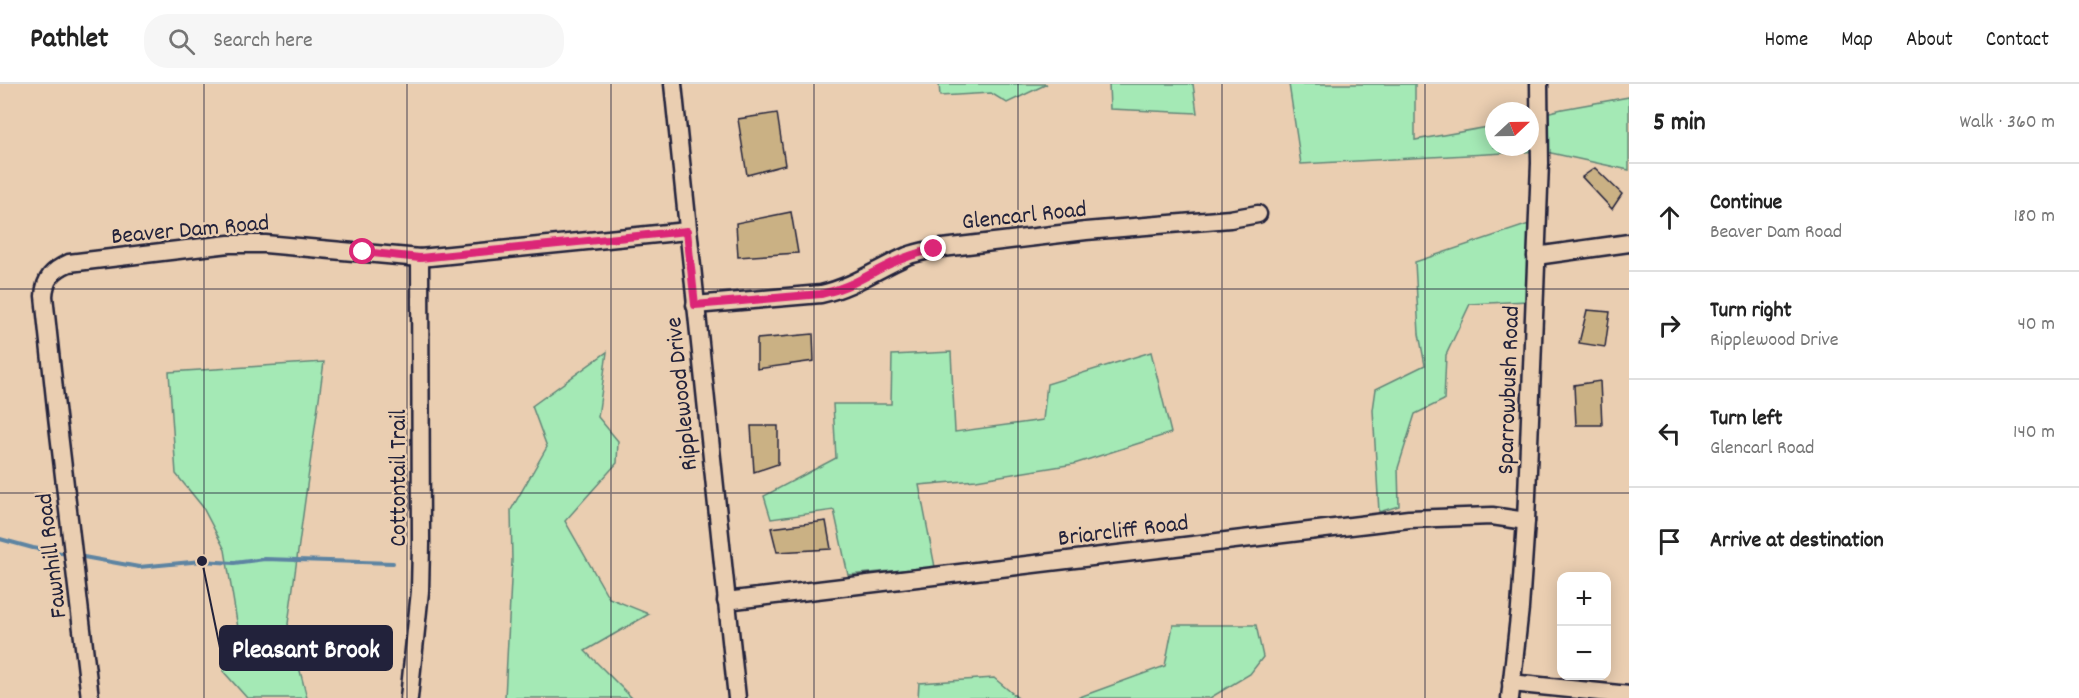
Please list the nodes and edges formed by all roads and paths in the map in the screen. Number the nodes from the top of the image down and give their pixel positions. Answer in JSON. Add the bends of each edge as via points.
{"nodes":[{"id":1,"x":673,"y":84,"type":"edge"},
{"id":2,"x":1539,"y":84,"type":"edge"},
{"id":3,"x":1258,"y":214,"type":"dead end"},
{"id":4,"x":687,"y":231,"type":"junction"},
{"id":5,"x":1629,"y":243,"type":"edge"},
{"id":6,"x":1536,"y":256,"type":"junction"},
{"id":7,"x":420,"y":258,"type":"junction"},
{"id":8,"x":695,"y":305,"type":"junction"},
{"id":9,"x":56,"y":408,"type":"joint"},
{"id":10,"x":1526,"y":521,"type":"junction"},
{"id":11,"x":726,"y":601,"type":"junction"},
{"id":12,"x":1511,"y":691,"type":"edge"},
{"id":13,"x":1629,"y":695,"type":"edge"},
{"id":14,"x":90,"y":698,"type":"edge"},
{"id":15,"x":409,"y":698,"type":"edge"},
{"id":16,"x":736,"y":698,"type":"edge"}],
"edges":[{"from":1,"to":4,"type":"street","name":"Ripplewood Drive"},
{"from":2,"to":6,"type":"street","name":"Sparrowbush Road"},
{"from":3,"to":8,"type":"street","name":"Glencarl Road","via":[[934,249],[910,255],[830,292]]},
{"from":4,"to":7,"type":"street","name":"Beaver Dam Road"},
{"from":4,"to":8,"type":"street","name":"Ripplewood Drive"},
{"from":5,"to":6,"type":"street"},
{"from":6,"to":10,"type":"street","name":"Sparrowbush Road"},
{"from":7,"to":9,"type":"street","name":"Beaver Dam Road","via":[[229,244],[59,267],[45,284],[44,296]]},
{"from":7,"to":15,"type":"street","name":"Cottontail Trail","via":[[420,591]]},
{"from":8,"to":11,"type":"street","name":"Ripplewood Drive"},
{"from":9,"to":14,"type":"street","name":"Fawnhill Road"},
{"from":10,"to":11,"type":"street","name":"Briarcliff Road","via":[[1492,516],[1409,519]]},
{"from":10,"to":12,"type":"street","name":"Sparrowbush Road"},
{"from":11,"to":16,"type":"street","name":"Ripplewood Drive"},
{"from":12,"to":13,"type":"street"}]}
